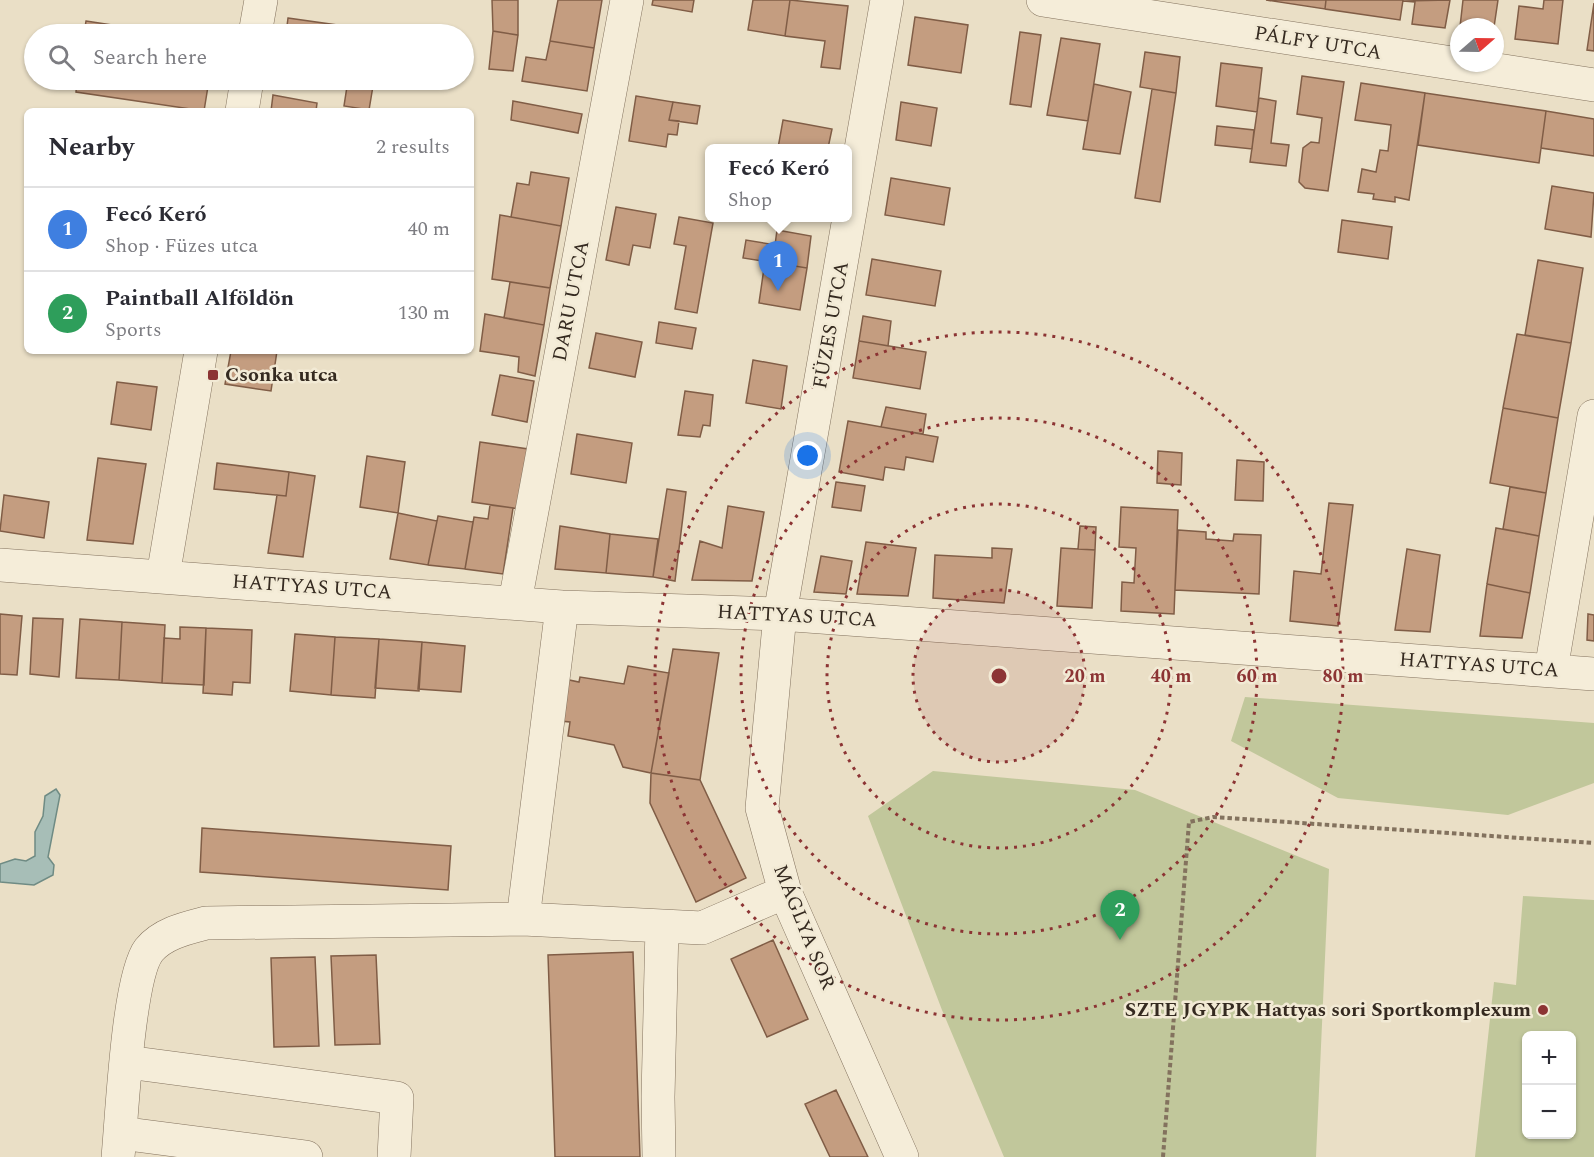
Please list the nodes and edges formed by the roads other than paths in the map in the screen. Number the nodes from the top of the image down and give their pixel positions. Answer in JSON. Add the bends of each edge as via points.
{"nodes":[{"id":1,"x":261,"y":0,"type":"edge"},
{"id":2,"x":627,"y":0,"type":"edge"},
{"id":3,"x":887,"y":0,"type":"edge"},
{"id":4,"x":1043,"y":0,"type":"edge"},
{"id":5,"x":257,"y":24,"type":"edge"},
{"id":6,"x":1594,"y":85,"type":"edge"},
{"id":7,"x":245,"y":90,"type":"edge"},
{"id":8,"x":242,"y":108,"type":"edge"},
{"id":9,"x":852,"y":201,"type":"edge"},
{"id":10,"x":848,"y":222,"type":"edge"},
{"id":11,"x":200,"y":354,"type":"edge"},
{"id":12,"x":1594,"y":416,"type":"edge"},
{"id":13,"x":0,"y":565,"type":"edge"},
{"id":14,"x":163,"y":576,"type":"junction"},
{"id":15,"x":515,"y":602,"type":"junction"},
{"id":16,"x":562,"y":607,"type":"junction"},
{"id":17,"x":780,"y":614,"type":"junction"},
{"id":18,"x":1551,"y":670,"type":"junction"},
{"id":19,"x":1594,"y":674,"type":"edge"},
{"id":20,"x":786,"y":892,"type":"junction"},
{"id":21,"x":522,"y":919,"type":"junction"},
{"id":22,"x":662,"y":926,"type":"junction"},
{"id":23,"x":127,"y":1062,"type":"junction"},
{"id":24,"x":119,"y":1145,"type":"edge"},
{"id":25,"x":306,"y":1157,"type":"edge"},
{"id":26,"x":394,"y":1157,"type":"edge"},
{"id":27,"x":659,"y":1157,"type":"edge"},
{"id":28,"x":902,"y":1157,"type":"edge"}],
"edges":[{"from":1,"to":5,"type":"street"},
{"from":2,"to":15,"type":"street","name":"DARU UTCA"},
{"from":3,"to":9,"type":"street","name":"FÜZES UTCA"},
{"from":4,"to":6,"type":"street","name":"PÁLFY UTCA"},
{"from":7,"to":8,"type":"street"},
{"from":10,"to":17,"type":"street","name":"FÜZES UTCA"},
{"from":11,"to":14,"type":"street"},
{"from":12,"to":18,"type":"street"},
{"from":13,"to":14,"type":"street","name":"HATTYAS UTCA"},
{"from":14,"to":15,"type":"street","name":"HATTYAS UTCA"},
{"from":15,"to":16,"type":"street","name":"HATTYAS UTCA"},
{"from":16,"to":17,"type":"street","name":"HATTYAS UTCA"},
{"from":16,"to":21,"type":"street"},
{"from":17,"to":18,"type":"street","name":"HATTYAS UTCA"},
{"from":17,"to":20,"type":"street","name":"MÁGLYA SOR","via":[[762,808]]},
{"from":18,"to":19,"type":"street","name":"HATTYAS UTCA"},
{"from":20,"to":22,"type":"street","via":[[702,928]]},
{"from":20,"to":28,"type":"street","name":"MÁGLYA SOR"},
{"from":21,"to":22,"type":"street"},
{"from":21,"to":23,"type":"street","via":[[206,923],[176,930],[149,950],[134,990]]},
{"from":22,"to":27,"type":"street"},
{"from":23,"to":24,"type":"street"},
{"from":23,"to":26,"type":"street","via":[[397,1098]]},
{"from":24,"to":25,"type":"street"}]}
